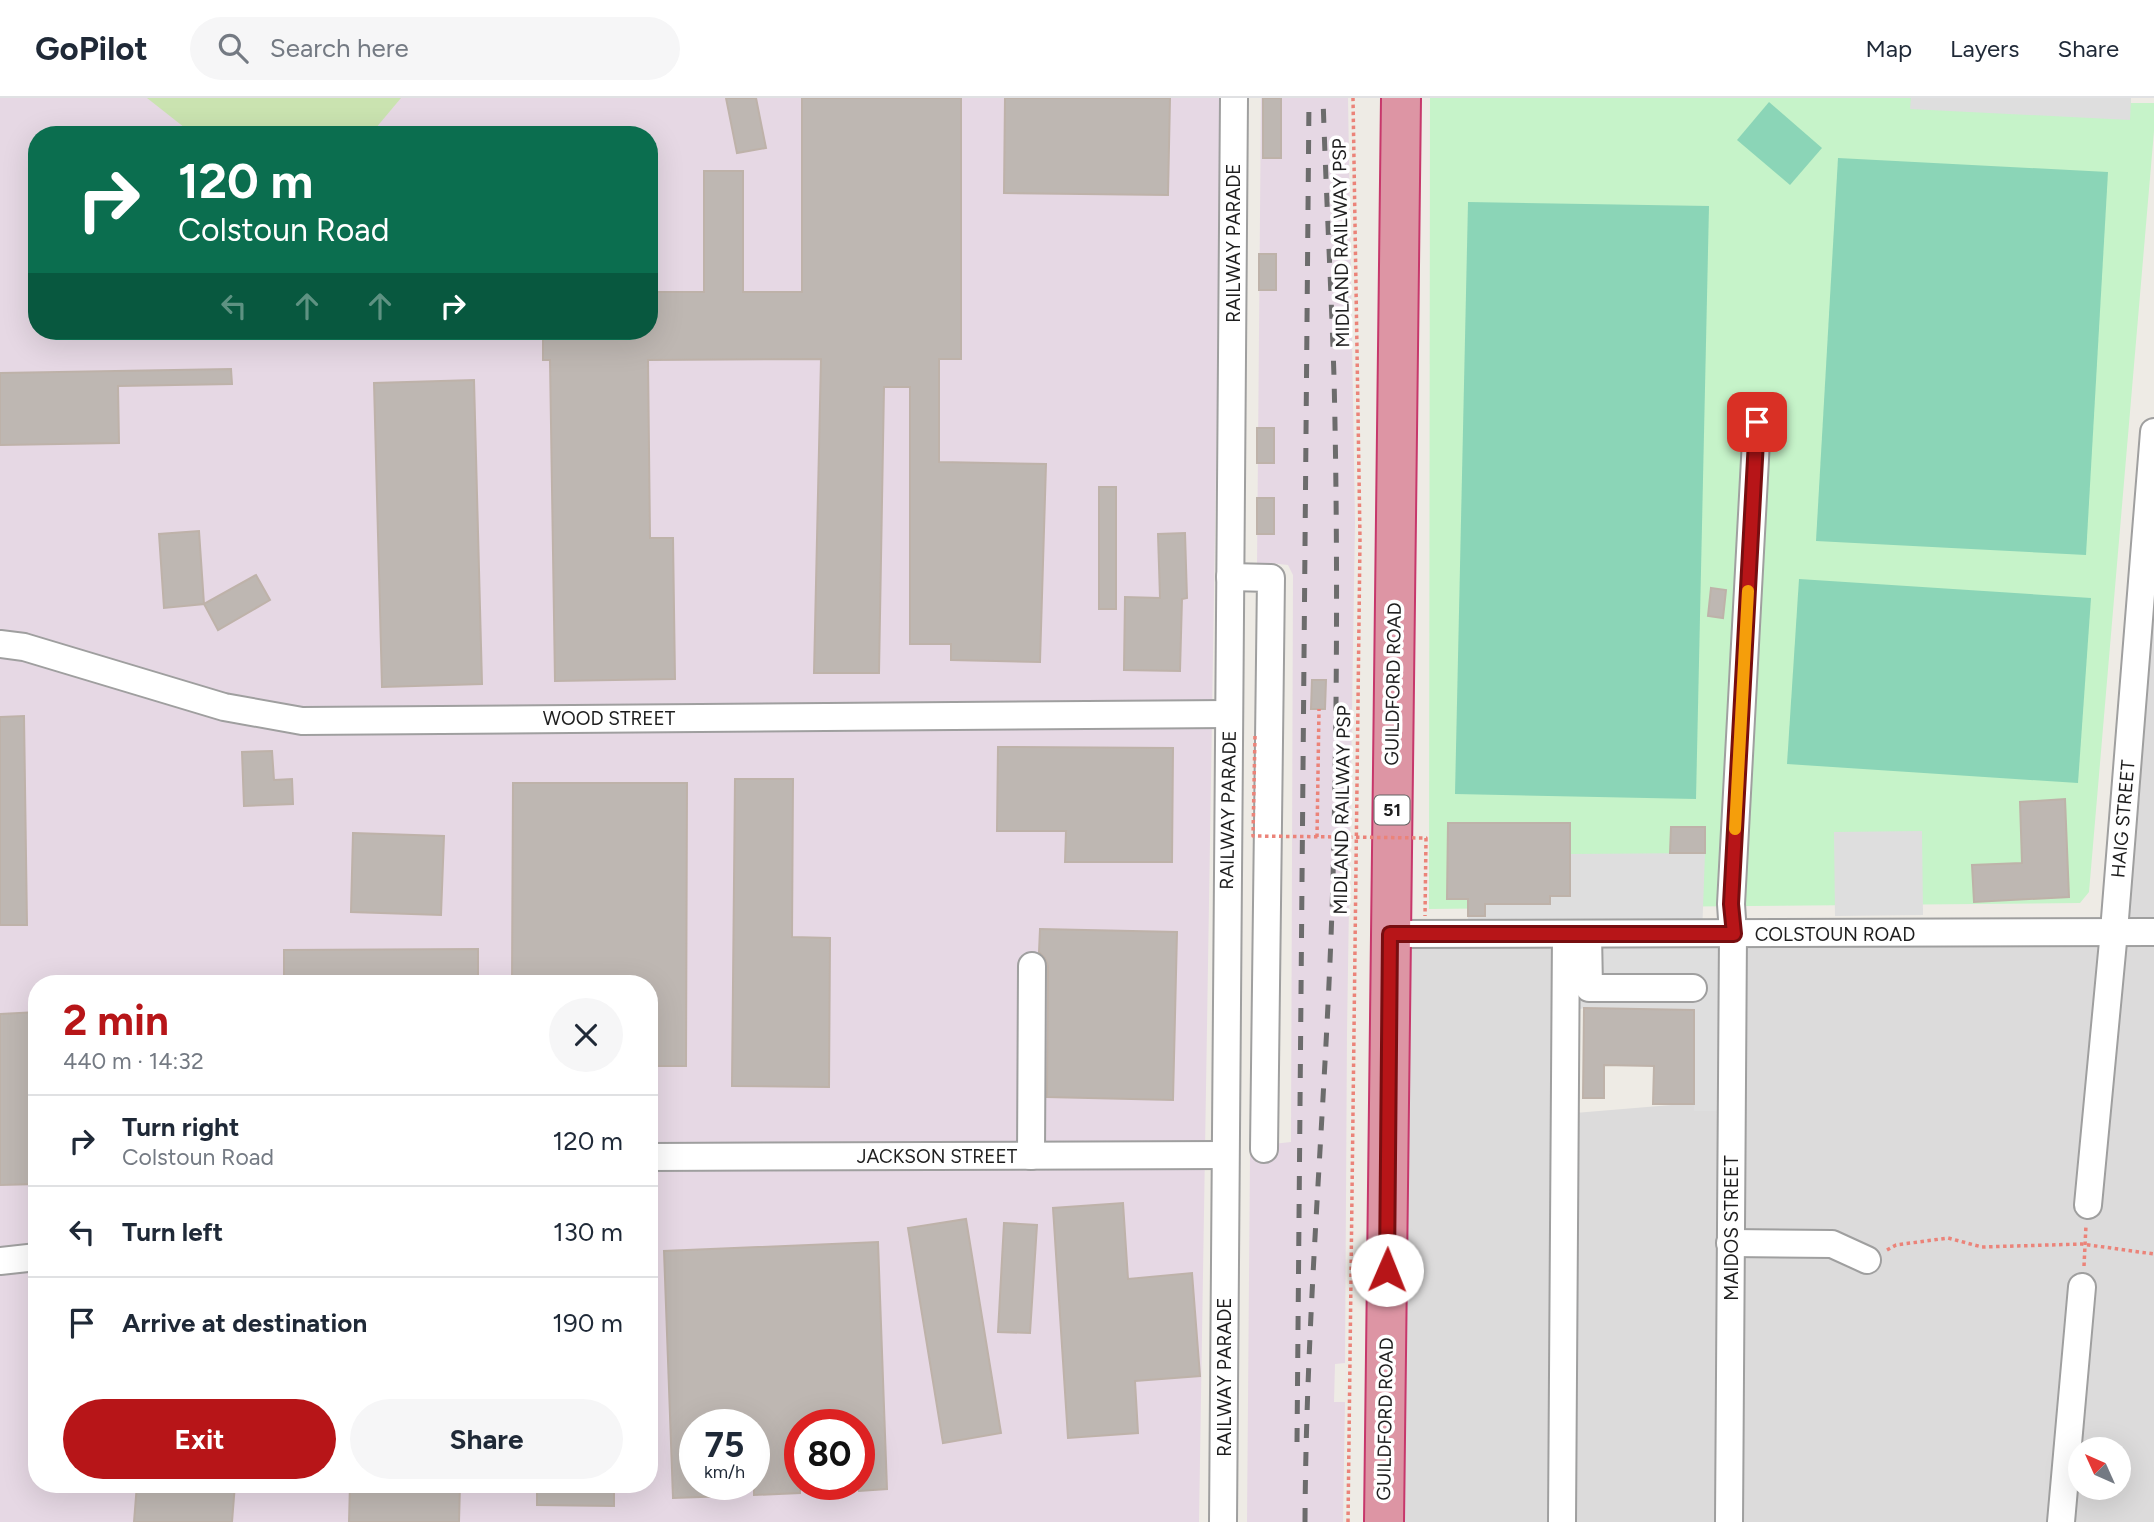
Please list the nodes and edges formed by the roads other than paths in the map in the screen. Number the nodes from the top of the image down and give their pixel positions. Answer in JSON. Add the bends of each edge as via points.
{"nodes":[{"id":1,"x":1234,"y":98,"type":"edge"},
{"id":2,"x":1401,"y":98,"type":"edge"},
{"id":3,"x":1757,"y":422,"type":"dead end"},
{"id":4,"x":2154,"y":432,"type":"edge"},
{"id":5,"x":1230,"y":577,"type":"junction"},
{"id":6,"x":0,"y":644,"type":"edge"},
{"id":7,"x":1229,"y":713,"type":"junction"},
{"id":8,"x":2114,"y":931,"type":"junction"},
{"id":9,"x":2154,"y":932,"type":"edge"},
{"id":10,"x":1390,"y":934,"type":"junction"},
{"id":11,"x":1577,"y":934,"type":"junction"},
{"id":12,"x":1734,"y":934,"type":"junction"},
{"id":13,"x":1032,"y":966,"type":"dead end"},
{"id":14,"x":1693,"y":988,"type":"dead end"},
{"id":15,"x":1226,"y":1096,"type":"junction"},
{"id":16,"x":1265,"y":1099,"type":"junction"},
{"id":17,"x":1264,"y":1149,"type":"dead end"},
{"id":18,"x":1225,"y":1155,"type":"junction"},
{"id":19,"x":1031,"y":1156,"type":"junction"},
{"id":20,"x":658,"y":1157,"type":"edge"},
{"id":21,"x":2088,"y":1205,"type":"road end"},
{"id":22,"x":1730,"y":1244,"type":"junction"},
{"id":23,"x":28,"y":1258,"type":"edge"},
{"id":24,"x":1867,"y":1260,"type":"road end"},
{"id":25,"x":0,"y":1261,"type":"edge"},
{"id":26,"x":2082,"y":1287,"type":"road end"},
{"id":27,"x":1223,"y":1522,"type":"edge"},
{"id":28,"x":1384,"y":1522,"type":"edge"},
{"id":29,"x":1562,"y":1522,"type":"edge"},
{"id":30,"x":1729,"y":1522,"type":"edge"},
{"id":31,"x":2061,"y":1522,"type":"edge"}],
"edges":[{"from":1,"to":5,"type":"street","name":"RAILWAY PARADE"},
{"from":2,"to":10,"type":"highway","name":"GUILDFORD ROAD","number":"51"},
{"from":3,"to":12,"type":"street","name":"MAIDOS STREET","via":[[1731,904]]},
{"from":4,"to":8,"type":"street","name":"HAIG STREET"},
{"from":5,"to":7,"type":"street","name":"RAILWAY PARADE"},
{"from":5,"to":16,"type":"street","via":[[1271,578]]},
{"from":6,"to":7,"type":"street","name":"WOOD STREET","via":[[24,647],[224,707],[302,721]]},
{"from":7,"to":15,"type":"street","name":"RAILWAY PARADE"},
{"from":8,"to":9,"type":"street","name":"COLSTOUN ROAD"},
{"from":8,"to":12,"type":"street","name":"COLSTOUN ROAD"},
{"from":8,"to":21,"type":"street","name":"HAIG STREET"},
{"from":10,"to":11,"type":"street","name":"COLSTOUN ROAD"},
{"from":10,"to":28,"type":"highway","name":"GUILDFORD ROAD","number":"51"},
{"from":11,"to":12,"type":"street","name":"COLSTOUN ROAD"},
{"from":11,"to":14,"type":"street","via":[[1589,988]]},
{"from":11,"to":29,"type":"street"},
{"from":12,"to":22,"type":"street","name":"MAIDOS STREET"},
{"from":13,"to":19,"type":"street"},
{"from":15,"to":16,"type":"street"},
{"from":15,"to":18,"type":"street","name":"RAILWAY PARADE"},
{"from":16,"to":17,"type":"street"},
{"from":18,"to":19,"type":"street","name":"JACKSON STREET"},
{"from":18,"to":27,"type":"street","name":"RAILWAY PARADE"},
{"from":19,"to":20,"type":"street","name":"JACKSON STREET"},
{"from":22,"to":24,"type":"street","via":[[1832,1244]]},
{"from":22,"to":30,"type":"street","name":"MAIDOS STREET"},
{"from":23,"to":25,"type":"street"},
{"from":26,"to":31,"type":"street"}]}
